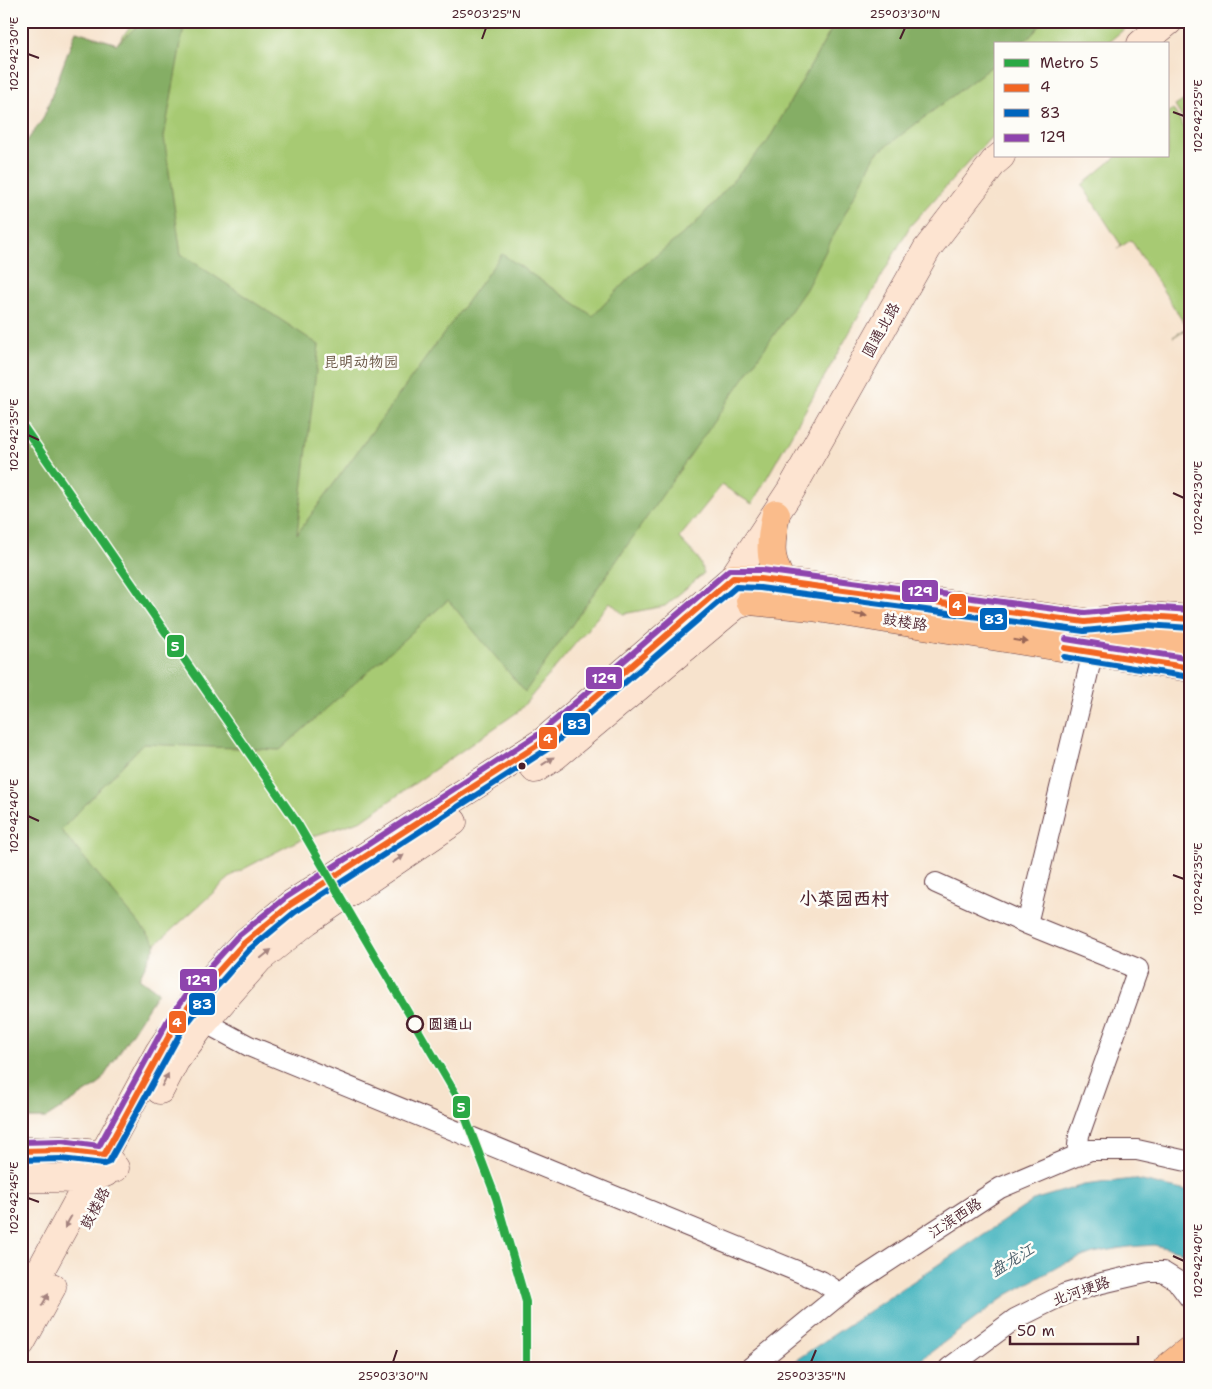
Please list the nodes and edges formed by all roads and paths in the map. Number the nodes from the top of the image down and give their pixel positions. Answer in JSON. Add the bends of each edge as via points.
{"nodes":[{"id":1,"x":1169,"y":21,"type":"edge"},
{"id":2,"x":1143,"y":42,"type":"edge"},
{"id":3,"x":999,"y":158,"type":"edge"},
{"id":4,"x":776,"y":514,"type":"junction"},
{"id":5,"x":782,"y":582,"type":"junction"},
{"id":6,"x":743,"y":591,"type":"junction"},
{"id":7,"x":812,"y":608,"type":"junction"},
{"id":8,"x":1191,"y":619,"type":"edge"},
{"id":9,"x":1085,"y":622,"type":"junction"},
{"id":10,"x":1191,"y":634,"type":"edge"},
{"id":11,"x":1191,"y":648,"type":"edge"},
{"id":12,"x":1093,"y":652,"type":"junction"},
{"id":13,"x":1191,"y":668,"type":"edge"},
{"id":14,"x":936,"y":883,"type":"dead end"},
{"id":15,"x":1027,"y":924,"type":"junction"},
{"id":16,"x":204,"y":1022,"type":"junction"},
{"id":17,"x":21,"y":1151,"type":"edge"},
{"id":18,"x":1077,"y":1156,"type":"junction"},
{"id":19,"x":1191,"y":1162,"type":"edge"},
{"id":20,"x":104,"y":1168,"type":"junction"},
{"id":21,"x":21,"y":1178,"type":"edge"},
{"id":22,"x":841,"y":1294,"type":"junction"},
{"id":23,"x":1191,"y":1300,"type":"edge"},
{"id":24,"x":21,"y":1306,"type":"edge"},
{"id":25,"x":21,"y":1343,"type":"edge"},
{"id":26,"x":1191,"y":1349,"type":"edge"},
{"id":27,"x":750,"y":1368,"type":"edge"},
{"id":28,"x":949,"y":1368,"type":"edge"},
{"id":29,"x":1167,"y":1368,"type":"edge"}],
"edges":[{"from":1,"to":2,"type":"main road"},
{"from":3,"to":4,"type":"main road","name":"圆通北路","via":[[927,249]]},
{"from":4,"to":5,"type":"main road","via":[[770,549]]},
{"from":4,"to":6,"type":"main road","name":"圆通北路"},
{"from":5,"to":6,"type":"main road","name":"鼓楼路"},
{"from":5,"to":7,"type":"main road"},
{"from":5,"to":9,"type":"main road","name":"鼓楼路"},
{"from":6,"to":7,"type":"main road","name":"鼓楼路"},
{"from":16,"to":6,"type":"main road","name":"鼓楼路","one_way":true,"via":[[259,959],[306,921],[555,756]]},
{"from":6,"to":20,"type":"main road","name":"鼓楼路","via":[[544,741],[290,905],[243,944],[175,1025]]},
{"from":7,"to":12,"type":"main road","name":"鼓楼路","one_way":true},
{"from":8,"to":9,"type":"main road","via":[[1147,616]]},
{"from":9,"to":10,"type":"main road"},
{"from":9,"to":11,"type":"main road","name":"鼓楼路"},
{"from":12,"to":13,"type":"main road","name":"鼓楼路"},
{"from":12,"to":15,"type":"street"},
{"from":14,"to":15,"type":"street"},
{"from":15,"to":18,"type":"street","via":[[1138,968],[1079,1135]]},
{"from":20,"to":16,"type":"main road","name":"鼓楼路","one_way":true},
{"from":16,"to":22,"type":"street","via":[[258,1049],[821,1281]]},
{"from":17,"to":20,"type":"main road","via":[[61,1150]]},
{"from":18,"to":19,"type":"street","name":"江滨西路","via":[[1090,1150],[1137,1150]]},
{"from":18,"to":22,"type":"street","name":"江滨西路","via":[[1000,1188]]},
{"from":20,"to":21,"type":"main road"},
{"from":20,"to":24,"type":"main road","name":"鼓楼路","one_way":true},
{"from":25,"to":20,"type":"main road","name":"鼓楼路","one_way":true},
{"from":22,"to":27,"type":"street","name":"江滨西路"},
{"from":23,"to":28,"type":"street","name":"北河埂路","via":[[1176,1280],[1163,1272],[1102,1283],[1065,1294],[1015,1319]]},
{"from":26,"to":29,"type":"main road"}]}
